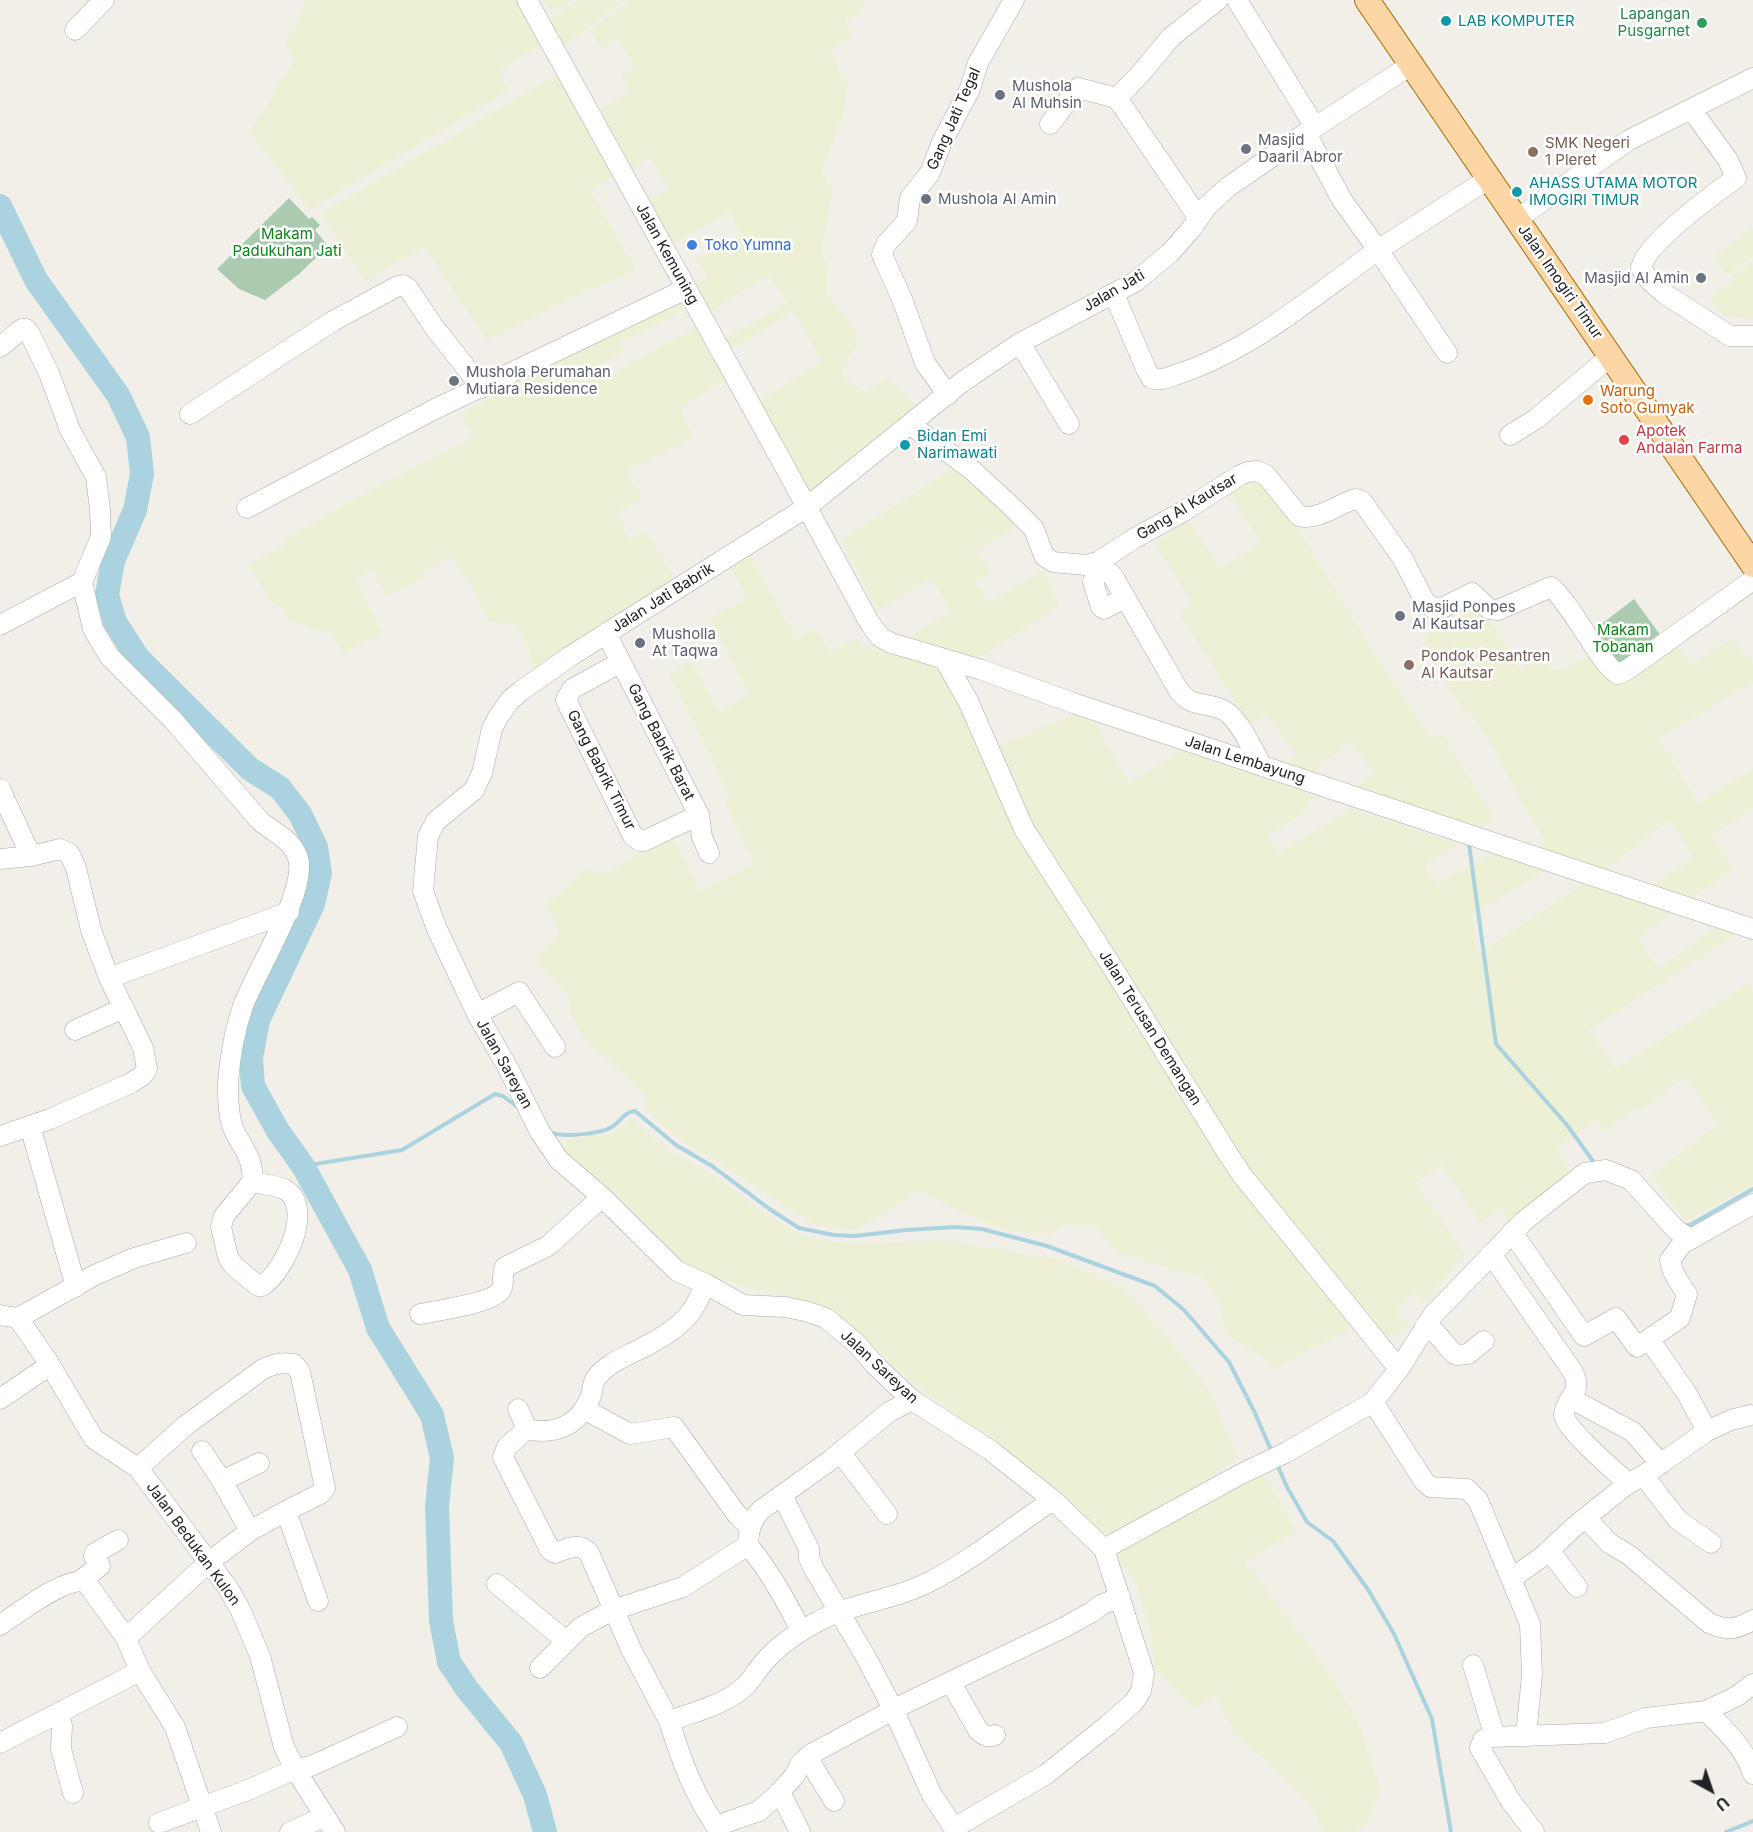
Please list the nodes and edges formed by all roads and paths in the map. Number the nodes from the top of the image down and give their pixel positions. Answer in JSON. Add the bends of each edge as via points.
{"nodes":[{"id":1,"x":104,"y":0,"type":"edge"},
{"id":2,"x":527,"y":0,"type":"edge"},
{"id":3,"x":1014,"y":0,"type":"edge"},
{"id":4,"x":1218,"y":0,"type":"edge"},
{"id":5,"x":1237,"y":0,"type":"edge"},
{"id":6,"x":1373,"y":2,"type":"edge"},
{"id":7,"x":75,"y":30,"type":"dead end"},
{"id":8,"x":1411,"y":65,"type":"junction"},
{"id":9,"x":1753,"y":78,"type":"edge"},
{"id":10,"x":1117,"y":98,"type":"junction"},
{"id":11,"x":1691,"y":109,"type":"junction"},
{"id":12,"x":1050,"y":124,"type":"dead end"},
{"id":13,"x":1311,"y":130,"type":"junction"},
{"id":14,"x":1488,"y":179,"type":"junction"},
{"id":15,"x":1198,"y":217,"type":"junction"},
{"id":16,"x":1517,"y":219,"type":"junction"},
{"id":17,"x":1378,"y":250,"type":"junction"},
{"id":18,"x":686,"y":289,"type":"junction"},
{"id":19,"x":1114,"y":294,"type":"junction"},
{"id":20,"x":1753,"y":336,"type":"edge"},
{"id":21,"x":1020,"y":343,"type":"junction"},
{"id":22,"x":0,"y":346,"type":"edge"},
{"id":23,"x":1447,"y":353,"type":"dead end"},
{"id":24,"x":1611,"y":356,"type":"junction"},
{"id":25,"x":482,"y":388,"type":"junction"},
{"id":26,"x":948,"y":395,"type":"junction"},
{"id":27,"x":190,"y":414,"type":"dead end"},
{"id":28,"x":1069,"y":424,"type":"dead end"},
{"id":29,"x":911,"y":425,"type":"junction"},
{"id":30,"x":1510,"y":435,"type":"dead end"},
{"id":31,"x":807,"y":507,"type":"junction"},
{"id":32,"x":247,"y":508,"type":"dead end"},
{"id":33,"x":1753,"y":565,"type":"edge"},
{"id":34,"x":1753,"y":580,"type":"edge"},
{"id":35,"x":82,"y":582,"type":"junction"},
{"id":36,"x":1125,"y":598,"type":"dead end"},
{"id":37,"x":0,"y":625,"type":"edge"},
{"id":38,"x":606,"y":633,"type":"junction"},
{"id":39,"x":945,"y":660,"type":"junction"},
{"id":40,"x":621,"y":662,"type":"junction"},
{"id":41,"x":521,"y":691,"type":"joint"},
{"id":42,"x":1262,"y":766,"type":"junction"},
{"id":43,"x":0,"y":789,"type":"edge"},
{"id":44,"x":699,"y":815,"type":"junction"},
{"id":45,"x":709,"y":853,"type":"dead end"},
{"id":46,"x":31,"y":856,"type":"junction"},
{"id":47,"x":0,"y":859,"type":"edge"},
{"id":48,"x":289,"y":912,"type":"junction"},
{"id":49,"x":1753,"y":929,"type":"edge"},
{"id":50,"x":109,"y":978,"type":"junction"},
{"id":51,"x":124,"y":1008,"type":"junction"},
{"id":52,"x":477,"y":1014,"type":"junction"},
{"id":53,"x":75,"y":1030,"type":"dead end"},
{"id":54,"x":555,"y":1047,"type":"dead end"},
{"id":55,"x":30,"y":1125,"type":"junction"},
{"id":56,"x":0,"y":1136,"type":"edge"},
{"id":57,"x":252,"y":1182,"type":"junction"},
{"id":58,"x":602,"y":1197,"type":"junction"},
{"id":59,"x":1753,"y":1204,"type":"edge"},
{"id":60,"x":1512,"y":1232,"type":"junction"},
{"id":61,"x":1691,"y":1239,"type":"junction"},
{"id":62,"x":186,"y":1243,"type":"dead end"},
{"id":63,"x":1491,"y":1254,"type":"junction"},
{"id":64,"x":706,"y":1284,"type":"junction"},
{"id":65,"x":76,"y":1287,"type":"junction"},
{"id":66,"x":420,"y":1314,"type":"dead end"},
{"id":67,"x":9,"y":1316,"type":"edge"},
{"id":68,"x":1425,"y":1326,"type":"junction"},
{"id":69,"x":1584,"y":1336,"type":"junction"},
{"id":70,"x":1648,"y":1339,"type":"junction"},
{"id":71,"x":1484,"y":1341,"type":"dead end"},
{"id":72,"x":1560,"y":1354,"type":"junction"},
{"id":73,"x":50,"y":1365,"type":"junction"},
{"id":74,"x":1399,"y":1369,"type":"junction"},
{"id":75,"x":0,"y":1399,"type":"edge"},
{"id":76,"x":1572,"y":1399,"type":"junction"},
{"id":77,"x":912,"y":1400,"type":"junction"},
{"id":78,"x":1373,"y":1402,"type":"junction"},
{"id":79,"x":584,"y":1408,"type":"junction"},
{"id":80,"x":518,"y":1409,"type":"dead end"},
{"id":81,"x":1752,"y":1416,"type":"edge"},
{"id":82,"x":527,"y":1429,"type":"junction"},
{"id":83,"x":1707,"y":1431,"type":"junction"},
{"id":84,"x":202,"y":1451,"type":"dead end"},
{"id":85,"x":840,"y":1452,"type":"junction"},
{"id":86,"x":259,"y":1463,"type":"dead end"},
{"id":87,"x":1661,"y":1464,"type":"junction"},
{"id":88,"x":138,"y":1468,"type":"junction"},
{"id":89,"x":1636,"y":1479,"type":"junction"},
{"id":90,"x":222,"y":1481,"type":"junction"},
{"id":91,"x":782,"y":1495,"type":"junction"},
{"id":92,"x":1053,"y":1500,"type":"junction"},
{"id":93,"x":286,"y":1511,"type":"junction"},
{"id":94,"x":887,"y":1514,"type":"dead end"},
{"id":95,"x":1586,"y":1518,"type":"junction"},
{"id":96,"x":250,"y":1532,"type":"junction"},
{"id":97,"x":749,"y":1536,"type":"junction"},
{"id":98,"x":118,"y":1540,"type":"dead end"},
{"id":99,"x":1711,"y":1543,"type":"dead end"},
{"id":100,"x":1104,"y":1549,"type":"junction"},
{"id":101,"x":1549,"y":1550,"type":"junction"},
{"id":102,"x":210,"y":1562,"type":"junction"},
{"id":103,"x":1510,"y":1579,"type":"junction"},
{"id":104,"x":81,"y":1580,"type":"junction"},
{"id":105,"x":497,"y":1584,"type":"dead end"},
{"id":106,"x":1577,"y":1587,"type":"dead end"},
{"id":107,"x":1120,"y":1597,"type":"junction"},
{"id":108,"x":318,"y":1600,"type":"dead end"},
{"id":109,"x":613,"y":1610,"type":"junction"},
{"id":110,"x":840,"y":1611,"type":"junction"},
{"id":111,"x":1753,"y":1620,"type":"edge"},
{"id":112,"x":0,"y":1625,"type":"edge"},
{"id":113,"x":801,"y":1631,"type":"junction"},
{"id":114,"x":126,"y":1638,"type":"junction"},
{"id":115,"x":566,"y":1641,"type":"junction"},
{"id":116,"x":1473,"y":1665,"type":"dead end"},
{"id":117,"x":540,"y":1668,"type":"dead end"},
{"id":118,"x":140,"y":1671,"type":"junction"},
{"id":119,"x":951,"y":1683,"type":"junction"},
{"id":120,"x":1753,"y":1684,"type":"edge"},
{"id":121,"x":894,"y":1711,"type":"junction"},
{"id":122,"x":1706,"y":1711,"type":"junction"},
{"id":123,"x":59,"y":1713,"type":"junction"},
{"id":124,"x":669,"y":1720,"type":"junction"},
{"id":125,"x":397,"y":1727,"type":"dead end"},
{"id":126,"x":996,"y":1735,"type":"dead end"},
{"id":127,"x":1526,"y":1736,"type":"junction"},
{"id":128,"x":1495,"y":1737,"type":"junction"},
{"id":129,"x":0,"y":1743,"type":"edge"},
{"id":130,"x":807,"y":1757,"type":"junction"},
{"id":131,"x":295,"y":1769,"type":"junction"},
{"id":132,"x":1753,"y":1774,"type":"edge"},
{"id":133,"x":780,"y":1791,"type":"junction"},
{"id":134,"x":73,"y":1793,"type":"dead end"},
{"id":135,"x":834,"y":1801,"type":"dead end"},
{"id":136,"x":202,"y":1807,"type":"junction"},
{"id":137,"x":159,"y":1823,"type":"dead end"},
{"id":138,"x":330,"y":1824,"type":"edge"},
{"id":139,"x":711,"y":1829,"type":"edge"},
{"id":140,"x":955,"y":1830,"type":"edge"},
{"id":141,"x":211,"y":1832,"type":"edge"},
{"id":142,"x":290,"y":1832,"type":"edge"},
{"id":143,"x":800,"y":1832,"type":"edge"},
{"id":144,"x":1534,"y":1832,"type":"edge"}],
"edges":[{"from":1,"to":7,"type":"street"},
{"from":2,"to":18,"type":"street","name":"Jalan Kemuning"},
{"from":3,"to":26,"type":"street","name":"Gang Jati Tegal","via":[[978,63],[970,90],[930,173],[910,198],[907,221],[886,244],[882,255],[925,363]]},
{"from":4,"to":10,"type":"street","via":[[1175,33]]},
{"from":5,"to":13,"type":"street"},
{"from":6,"to":8,"type":"main road","name":"Jalan Imogiri Timur"},
{"from":8,"to":13,"type":"street","name":"Jalan Jati"},
{"from":8,"to":14,"type":"main road","name":"Jalan Imogiri Timur"},
{"from":9,"to":11,"type":"street"},
{"from":10,"to":12,"type":"street","via":[[1078,88]]},
{"from":10,"to":15,"type":"street"},
{"from":11,"to":16,"type":"street","via":[[1610,152]]},
{"from":11,"to":20,"type":"street","via":[[1728,160],[1736,178],[1681,221],[1647,255],[1641,268],[1665,294],[1730,336]]},
{"from":13,"to":15,"type":"street","name":"Jalan Jati","via":[[1221,192]]},
{"from":13,"to":17,"type":"street","via":[[1342,200]]},
{"from":14,"to":16,"type":"main road","name":"Jalan Imogiri Timur"},
{"from":14,"to":17,"type":"street"},
{"from":15,"to":19,"type":"street","name":"Jalan Jati","via":[[1161,262]]},
{"from":16,"to":24,"type":"main road","name":"Jalan Imogiri Timur"},
{"from":17,"to":19,"type":"street","via":[[1227,354],[1160,380],[1151,378],[1146,369]]},
{"from":17,"to":23,"type":"street"},
{"from":18,"to":25,"type":"street"},
{"from":18,"to":31,"type":"street","name":"Jalan Kemuning"},
{"from":19,"to":21,"type":"street","name":"Jalan Jati"},
{"from":21,"to":26,"type":"street","name":"Jalan Jati"},
{"from":21,"to":28,"type":"street"},
{"from":22,"to":35,"type":"street","via":[[22,329],[30,334],[70,430],[96,477],[100,537]]},
{"from":24,"to":30,"type":"street","via":[[1536,419]]},
{"from":24,"to":33,"type":"main road","name":"Jalan Imogiri Timur"},
{"from":25,"to":27,"type":"street","via":[[403,285],[333,321]]},
{"from":25,"to":32,"type":"street"},
{"from":26,"to":29,"type":"street","name":"Jalan Jati"},
{"from":29,"to":31,"type":"street","name":"Jalan Jati"},
{"from":29,"to":34,"type":"street","name":"Gang Al Kautsar","via":[[972,470],[1010,505],[1034,529],[1044,556],[1050,561],[1093,564],[1240,475],[1257,471],[1266,475],[1304,518],[1361,500],[1425,602],[1433,608],[1444,607],[1472,593],[1485,607],[1498,610],[1551,587],[1618,674]]},
{"from":31,"to":38,"type":"street","name":"Jalan Jati Babrik"},
{"from":31,"to":39,"type":"street","name":"Jalan Lembayung","via":[[876,633],[891,643]]},
{"from":35,"to":37,"type":"street"},
{"from":35,"to":48,"type":"street","via":[[93,629],[109,656],[173,720],[260,821],[294,849],[299,861]]},
{"from":36,"to":42,"type":"street","via":[[1184,697],[1233,717]]},
{"from":38,"to":40,"type":"street","name":"Gang Babrik Barat"},
{"from":38,"to":41,"type":"street","name":"Jalan Jati Babrik"},
{"from":39,"to":42,"type":"street","name":"Jalan Lembayung"},
{"from":39,"to":74,"type":"street","name":"Jalan Terusan Demangan","via":[[968,701],[1024,829],[1228,1154]]},
{"from":40,"to":44,"type":"street","name":"Gang Babrik Barat"},
{"from":40,"to":44,"type":"street","name":"Gang Babrik Timur","via":[[572,689],[566,700],[607,785],[633,836],[640,841]]},
{"from":41,"to":52,"type":"street","name":"Jalan Sareyan","via":[[496,719],[474,790],[436,821],[428,836],[424,898]]},
{"from":42,"to":49,"type":"street","name":"Jalan Lembayung"},
{"from":43,"to":46,"type":"street"},
{"from":44,"to":45,"type":"street","name":"Gang Babrik Barat"},
{"from":46,"to":47,"type":"street"},
{"from":46,"to":50,"type":"street","via":[[60,849],[69,853]]},
{"from":48,"to":50,"type":"street"},
{"from":48,"to":57,"type":"street","via":[[243,1006],[228,1080],[232,1125],[253,1169]]},
{"from":50,"to":51,"type":"street"},
{"from":51,"to":53,"type":"street"},
{"from":51,"to":55,"type":"street","via":[[143,1048],[147,1064],[143,1075]]},
{"from":52,"to":54,"type":"street","via":[[519,992]]},
{"from":52,"to":58,"type":"street","name":"Jalan Sareyan","via":[[559,1160]]},
{"from":55,"to":56,"type":"street"},
{"from":55,"to":65,"type":"street"},
{"from":57,"to":57,"type":"street","via":[[284,1189],[297,1210],[295,1237],[286,1259],[262,1286],[234,1266],[221,1227],[224,1216]]},
{"from":58,"to":64,"type":"street","name":"Jalan Sareyan","via":[[676,1271]]},
{"from":58,"to":66,"type":"street","via":[[548,1246],[505,1267],[502,1287],[493,1297]]},
{"from":59,"to":61,"type":"street"},
{"from":60,"to":61,"type":"street","via":[[1585,1173],[1606,1170],[1631,1180],[1676,1230]]},
{"from":60,"to":63,"type":"street"},
{"from":60,"to":69,"type":"street"},
{"from":61,"to":70,"type":"street","via":[[1670,1260],[1687,1294],[1680,1318]]},
{"from":62,"to":65,"type":"street","via":[[134,1258]]},
{"from":63,"to":68,"type":"street"},
{"from":63,"to":72,"type":"street"},
{"from":64,"to":77,"type":"street","name":"Jalan Sareyan","via":[[743,1305],[784,1307],[826,1318]]},
{"from":64,"to":79,"type":"street","via":[[693,1310],[681,1322],[603,1370],[594,1380]]},
{"from":65,"to":67,"type":"street"},
{"from":67,"to":73,"type":"street","name":"Jalan Bedukan Kulon"},
{"from":68,"to":71,"type":"street","via":[[1456,1355],[1467,1354]]},
{"from":68,"to":74,"type":"street"},
{"from":69,"to":70,"type":"street","via":[[1616,1318],[1637,1347]]},
{"from":69,"to":72,"type":"street"},
{"from":70,"to":83,"type":"street","via":[[1687,1394]]},
{"from":72,"to":76,"type":"street","via":[[1577,1380]]},
{"from":73,"to":75,"type":"street"},
{"from":73,"to":88,"type":"street","name":"Jalan Bedukan Kulon","via":[[94,1439]]},
{"from":74,"to":78,"type":"street"},
{"from":76,"to":87,"type":"street","via":[[1633,1432]]},
{"from":76,"to":89,"type":"street","via":[[1565,1412],[1566,1420],[1597,1456]]},
{"from":77,"to":85,"type":"street","via":[[889,1412]]},
{"from":77,"to":92,"type":"street","name":"Jalan Sareyan","via":[[990,1450]]},
{"from":78,"to":100,"type":"street"},
{"from":78,"to":103,"type":"street","via":[[1430,1487],[1455,1487],[1474,1494]]},
{"from":79,"to":82,"type":"street","via":[[563,1427],[548,1431]]},
{"from":79,"to":97,"type":"street","via":[[630,1434],[674,1427]]},
{"from":80,"to":82,"type":"street"},
{"from":81,"to":83,"type":"street"},
{"from":82,"to":109,"type":"street","via":[[507,1447],[503,1457],[549,1549],[553,1553],[577,1546],[586,1549]]},
{"from":83,"to":87,"type":"street"},
{"from":84,"to":90,"type":"street"},
{"from":85,"to":91,"type":"street"},
{"from":85,"to":94,"type":"street"},
{"from":86,"to":90,"type":"street"},
{"from":87,"to":89,"type":"street"},
{"from":88,"to":93,"type":"street","via":[[185,1426],[262,1369],[273,1364],[294,1364],[300,1372],[325,1488]]},
{"from":88,"to":102,"type":"street","name":"Jalan Bedukan Kulon"},
{"from":89,"to":95,"type":"street"},
{"from":89,"to":99,"type":"street","via":[[1655,1493],[1678,1520]]},
{"from":90,"to":96,"type":"street"},
{"from":91,"to":97,"type":"street","via":[[755,1516]]},
{"from":91,"to":110,"type":"street","via":[[814,1569]]},
{"from":92,"to":100,"type":"street","name":"Jalan Sareyan"},
{"from":92,"to":110,"type":"street","via":[[931,1581],[902,1594]]},
{"from":93,"to":96,"type":"street"},
{"from":93,"to":108,"type":"street"},
{"from":95,"to":101,"type":"street"},
{"from":95,"to":111,"type":"street","via":[[1609,1544],[1629,1555],[1709,1623],[1722,1629],[1738,1629]]},
{"from":96,"to":102,"type":"street"},
{"from":97,"to":109,"type":"street","via":[[683,1587]]},
{"from":97,"to":113,"type":"street"},
{"from":98,"to":104,"type":"street","via":[[95,1553],[99,1566]]},
{"from":100,"to":107,"type":"street","name":"Jalan Sareyan"},
{"from":101,"to":103,"type":"street"},
{"from":101,"to":106,"type":"street"},
{"from":102,"to":114,"type":"street"},
{"from":102,"to":131,"type":"street","name":"Jalan Bedukan Kulon","via":[[251,1634],[284,1747]]},
{"from":103,"to":127,"type":"street","via":[[1530,1624],[1532,1675]]},
{"from":104,"to":112,"type":"street","via":[[59,1587]]},
{"from":104,"to":114,"type":"street","via":[[90,1586]]},
{"from":105,"to":115,"type":"street"},
{"from":107,"to":119,"type":"street"},
{"from":107,"to":140,"type":"street","name":"Jalan Sareyan","via":[[1144,1673],[1141,1691],[1134,1702],[1045,1775]]},
{"from":109,"to":115,"type":"street","via":[[581,1627]]},
{"from":109,"to":124,"type":"street"},
{"from":110,"to":113,"type":"street"},
{"from":110,"to":121,"type":"street"},
{"from":113,"to":124,"type":"street","via":[[764,1662],[744,1687],[727,1698]]},
{"from":114,"to":118,"type":"street"},
{"from":115,"to":117,"type":"street"},
{"from":116,"to":128,"type":"street"},
{"from":118,"to":123,"type":"street"},
{"from":118,"to":136,"type":"street","via":[[175,1726]]},
{"from":119,"to":121,"type":"street"},
{"from":119,"to":126,"type":"street","via":[[978,1730],[990,1737]]},
{"from":120,"to":122,"type":"street"},
{"from":121,"to":130,"type":"street"},
{"from":121,"to":140,"type":"street","via":[[932,1795]]},
{"from":122,"to":127,"type":"street","via":[[1646,1718],[1605,1733]]},
{"from":122,"to":132,"type":"street","via":[[1735,1740]]},
{"from":123,"to":129,"type":"street"},
{"from":123,"to":134,"type":"street","via":[[61,1749]]},
{"from":124,"to":139,"type":"street","via":[[683,1765]]},
{"from":125,"to":131,"type":"street","via":[[311,1766]]},
{"from":127,"to":128,"type":"street"},
{"from":128,"to":144,"type":"street","via":[[1483,1740],[1480,1748]]},
{"from":130,"to":133,"type":"street"},
{"from":130,"to":135,"type":"street"},
{"from":131,"to":136,"type":"street"},
{"from":131,"to":138,"type":"street","name":"Jalan Bedukan Kulon"},
{"from":133,"to":139,"type":"street","via":[[759,1810]]},
{"from":133,"to":143,"type":"street"},
{"from":136,"to":137,"type":"street"},
{"from":136,"to":141,"type":"street"},
{"from":138,"to":142,"type":"street"}]}
